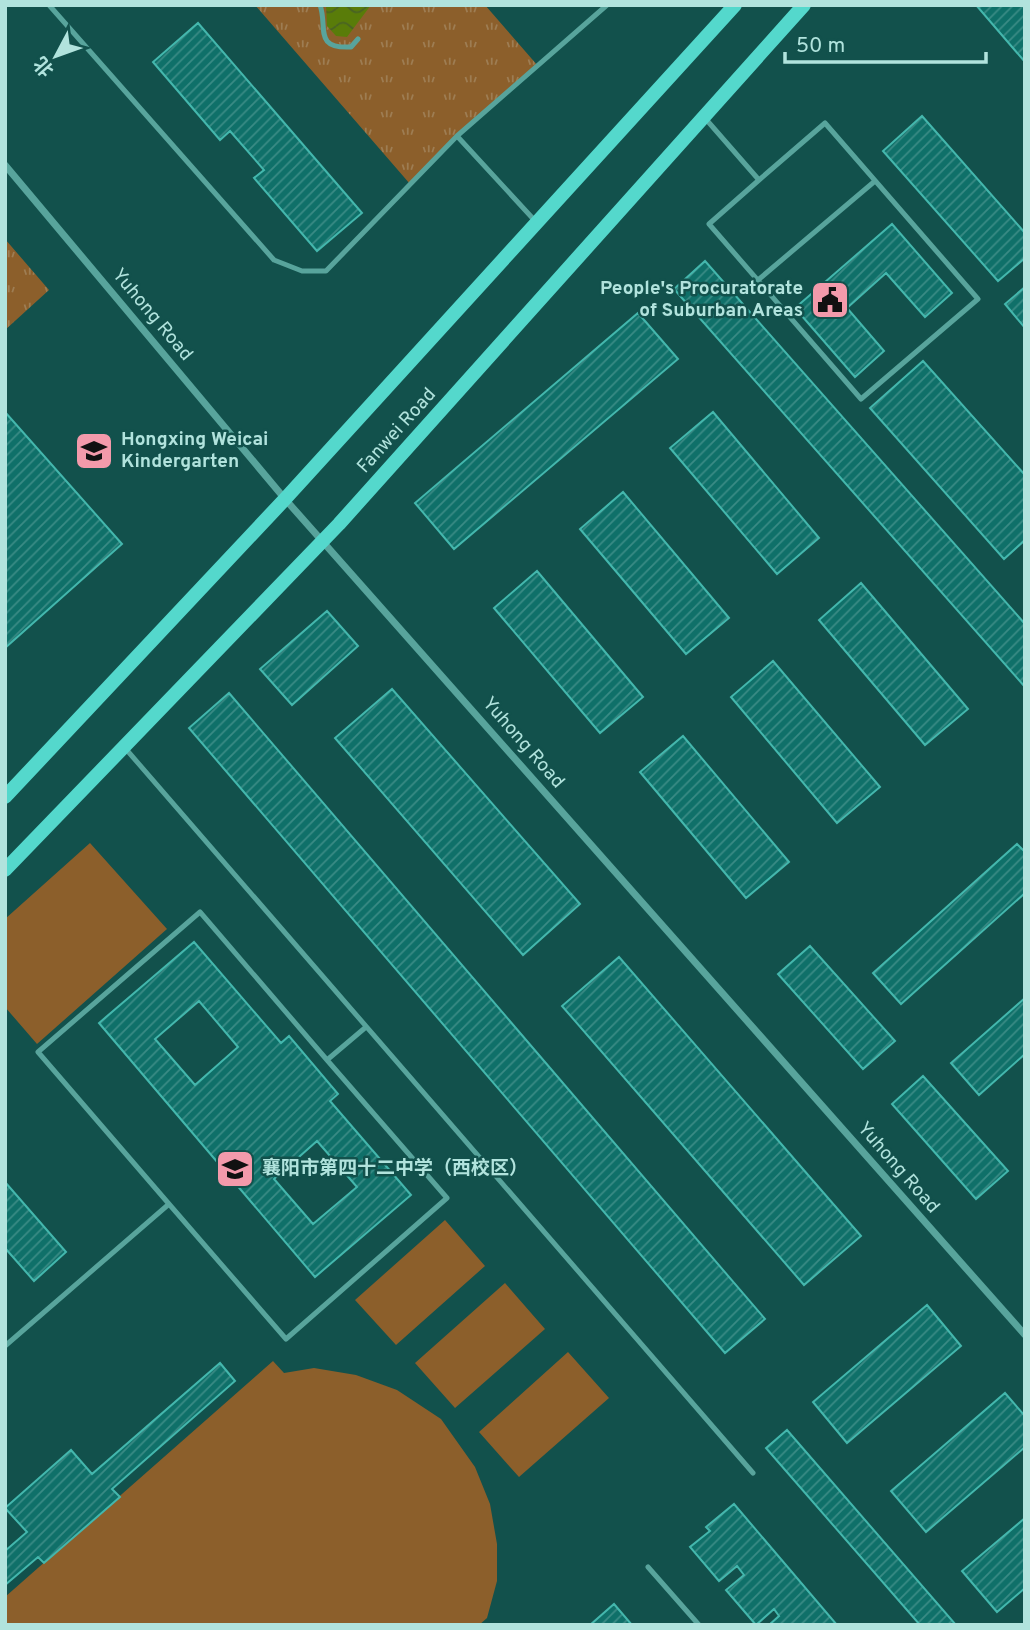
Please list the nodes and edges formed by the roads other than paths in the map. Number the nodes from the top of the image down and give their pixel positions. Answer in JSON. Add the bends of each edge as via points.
{"nodes":[{"id":1,"x":49,"y":5,"type":"edge"},
{"id":2,"x":320,"y":5,"type":"edge"},
{"id":3,"x":607,"y":5,"type":"edge"},
{"id":4,"x":735,"y":5,"type":"edge"},
{"id":5,"x":804,"y":5,"type":"edge"},
{"id":6,"x":358,"y":39,"type":"dead end"},
{"id":7,"x":704,"y":117,"type":"junction"},
{"id":8,"x":457,"y":136,"type":"junction"},
{"id":9,"x":5,"y":165,"type":"edge"},
{"id":10,"x":759,"y":180,"type":"junction"},
{"id":11,"x":875,"y":181,"type":"junction"},
{"id":12,"x":537,"y":223,"type":"junction"},
{"id":13,"x":758,"y":280,"type":"junction"},
{"id":14,"x":285,"y":499,"type":"junction"},
{"id":15,"x":323,"y":541,"type":"junction"},
{"id":16,"x":124,"y":747,"type":"junction"},
{"id":17,"x":5,"y":797,"type":"edge"},
{"id":18,"x":5,"y":870,"type":"edge"},
{"id":19,"x":366,"y":1027,"type":"junction"},
{"id":20,"x":327,"y":1060,"type":"junction"},
{"id":21,"x":169,"y":1204,"type":"junction"},
{"id":22,"x":1025,"y":1335,"type":"edge"},
{"id":23,"x":5,"y":1346,"type":"edge"},
{"id":24,"x":753,"y":1473,"type":"dead end"},
{"id":25,"x":648,"y":1567,"type":"dead end"},
{"id":26,"x":699,"y":1625,"type":"edge"}],
"edges":[{"from":1,"to":8,"type":"lane","via":[[274,260],[302,271],[326,271]]},
{"from":2,"to":6,"type":"lane","via":[[328,42],[338,48],[351,47]]},
{"from":3,"to":8,"type":"lane"},
{"from":4,"to":12,"type":"street","name":"Fanwei Road"},
{"from":5,"to":7,"type":"street","name":"Fanwei Road"},
{"from":7,"to":10,"type":"lane"},
{"from":7,"to":15,"type":"street","name":"Fanwei Road"},
{"from":8,"to":12,"type":"lane"},
{"from":9,"to":14,"type":"street","name":"Yuhong Road"},
{"from":10,"to":11,"type":"lane","via":[[825,123]]},
{"from":10,"to":13,"type":"lane","via":[[709,223]]},
{"from":11,"to":13,"type":"lane"},
{"from":11,"to":13,"type":"lane","via":[[978,299],[861,399]]},
{"from":12,"to":14,"type":"street","name":"Fanwei Road"},
{"from":14,"to":15,"type":"street","name":"Yuhong Road"},
{"from":14,"to":17,"type":"street","name":"Fanwei Road"},
{"from":15,"to":16,"type":"street","name":"Fanwei Road"},
{"from":15,"to":22,"type":"street","name":"Yuhong Road"},
{"from":16,"to":18,"type":"street","name":"Fanwei Road"},
{"from":16,"to":19,"type":"lane"},
{"from":19,"to":20,"type":"lane"},
{"from":19,"to":24,"type":"lane"},
{"from":20,"to":21,"type":"lane","via":[[447,1198],[286,1339]]},
{"from":20,"to":21,"type":"lane","via":[[200,912],[38,1052]]},
{"from":21,"to":23,"type":"lane"},
{"from":25,"to":26,"type":"lane"}]}
